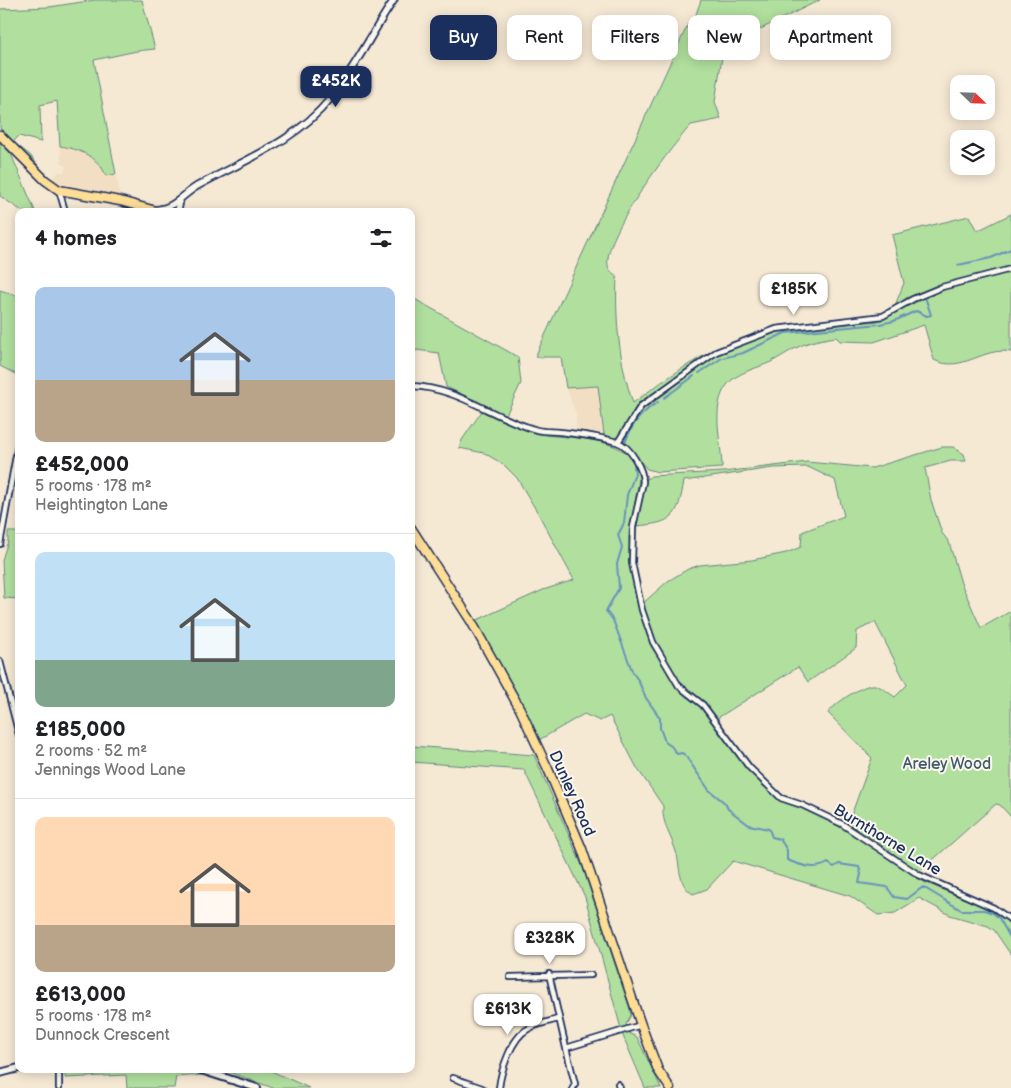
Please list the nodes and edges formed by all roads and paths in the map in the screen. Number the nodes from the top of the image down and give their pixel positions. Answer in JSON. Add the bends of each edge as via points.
{"nodes":[{"id":1,"x":394,"y":0,"type":"edge"},
{"id":2,"x":0,"y":135,"type":"edge"},
{"id":3,"x":59,"y":190,"type":"junction"},
{"id":4,"x":180,"y":200,"type":"junction"},
{"id":5,"x":64,"y":208,"type":"edge"},
{"id":6,"x":144,"y":208,"type":"edge"},
{"id":7,"x":168,"y":208,"type":"edge"},
{"id":8,"x":179,"y":208,"type":"edge"},
{"id":9,"x":1011,"y":269,"type":"edge"},
{"id":10,"x":415,"y":386,"type":"edge"},
{"id":11,"x":618,"y":442,"type":"junction"},
{"id":12,"x":15,"y":461,"type":"edge"},
{"id":13,"x":415,"y":534,"type":"edge"},
{"id":14,"x":0,"y":544,"type":"edge"},
{"id":15,"x":0,"y":661,"type":"edge"},
{"id":16,"x":15,"y":719,"type":"edge"},
{"id":17,"x":1011,"y":920,"type":"edge"},
{"id":18,"x":548,"y":974,"type":"junction"},
{"id":19,"x":590,"y":974,"type":"dead end"},
{"id":20,"x":510,"y":977,"type":"dead end"},
{"id":21,"x":558,"y":1019,"type":"junction"},
{"id":22,"x":640,"y":1025,"type":"junction"},
{"id":23,"x":566,"y":1048,"type":"junction"},
{"id":24,"x":15,"y":1069,"type":"edge"},
{"id":25,"x":0,"y":1073,"type":"edge"},
{"id":26,"x":59,"y":1073,"type":"edge"},
{"id":27,"x":210,"y":1073,"type":"edge"},
{"id":28,"x":453,"y":1078,"type":"dead end"},
{"id":29,"x":575,"y":1087,"type":"edge"},
{"id":30,"x":59,"y":1088,"type":"edge"},
{"id":31,"x":257,"y":1088,"type":"edge"},
{"id":32,"x":482,"y":1088,"type":"edge"},
{"id":33,"x":499,"y":1088,"type":"edge"},
{"id":34,"x":670,"y":1088,"type":"edge"}],
"edges":[{"from":1,"to":4,"type":"street","via":[[337,91],[316,114],[278,144],[197,186]]},
{"from":2,"to":3,"type":"main road"},
{"from":3,"to":5,"type":"street"},
{"from":3,"to":6,"type":"main road"},
{"from":4,"to":7,"type":"street"},
{"from":4,"to":8,"type":"street"},
{"from":9,"to":11,"type":"street","via":[[942,287],[883,316],[776,329],[716,352],[641,406]]},
{"from":10,"to":11,"type":"street","via":[[461,396],[540,431]]},
{"from":11,"to":17,"type":"street","name":"Burnthorne Lane","via":[[636,461],[642,473],[631,555],[642,610],[655,647],[679,686],[703,705],[749,767],[781,798],[842,824],[919,875],[994,908]]},
{"from":12,"to":14,"type":"street"},
{"from":13,"to":22,"type":"main road","name":"Dunley Road","via":[[475,628],[520,709],[548,769],[582,849]]},
{"from":15,"to":16,"type":"street"},
{"from":18,"to":19,"type":"street"},
{"from":18,"to":20,"type":"street"},
{"from":18,"to":21,"type":"street"},
{"from":21,"to":23,"type":"street"},
{"from":21,"to":33,"type":"street","via":[[527,1029],[518,1039]]},
{"from":22,"to":23,"type":"street"},
{"from":22,"to":34,"type":"main road","name":"Dunley Road","via":[[658,1070]]},
{"from":23,"to":29,"type":"street"},
{"from":24,"to":25,"type":"main road"},
{"from":26,"to":30,"type":"street"},
{"from":27,"to":31,"type":"main road"},
{"from":28,"to":32,"type":"street"}]}
